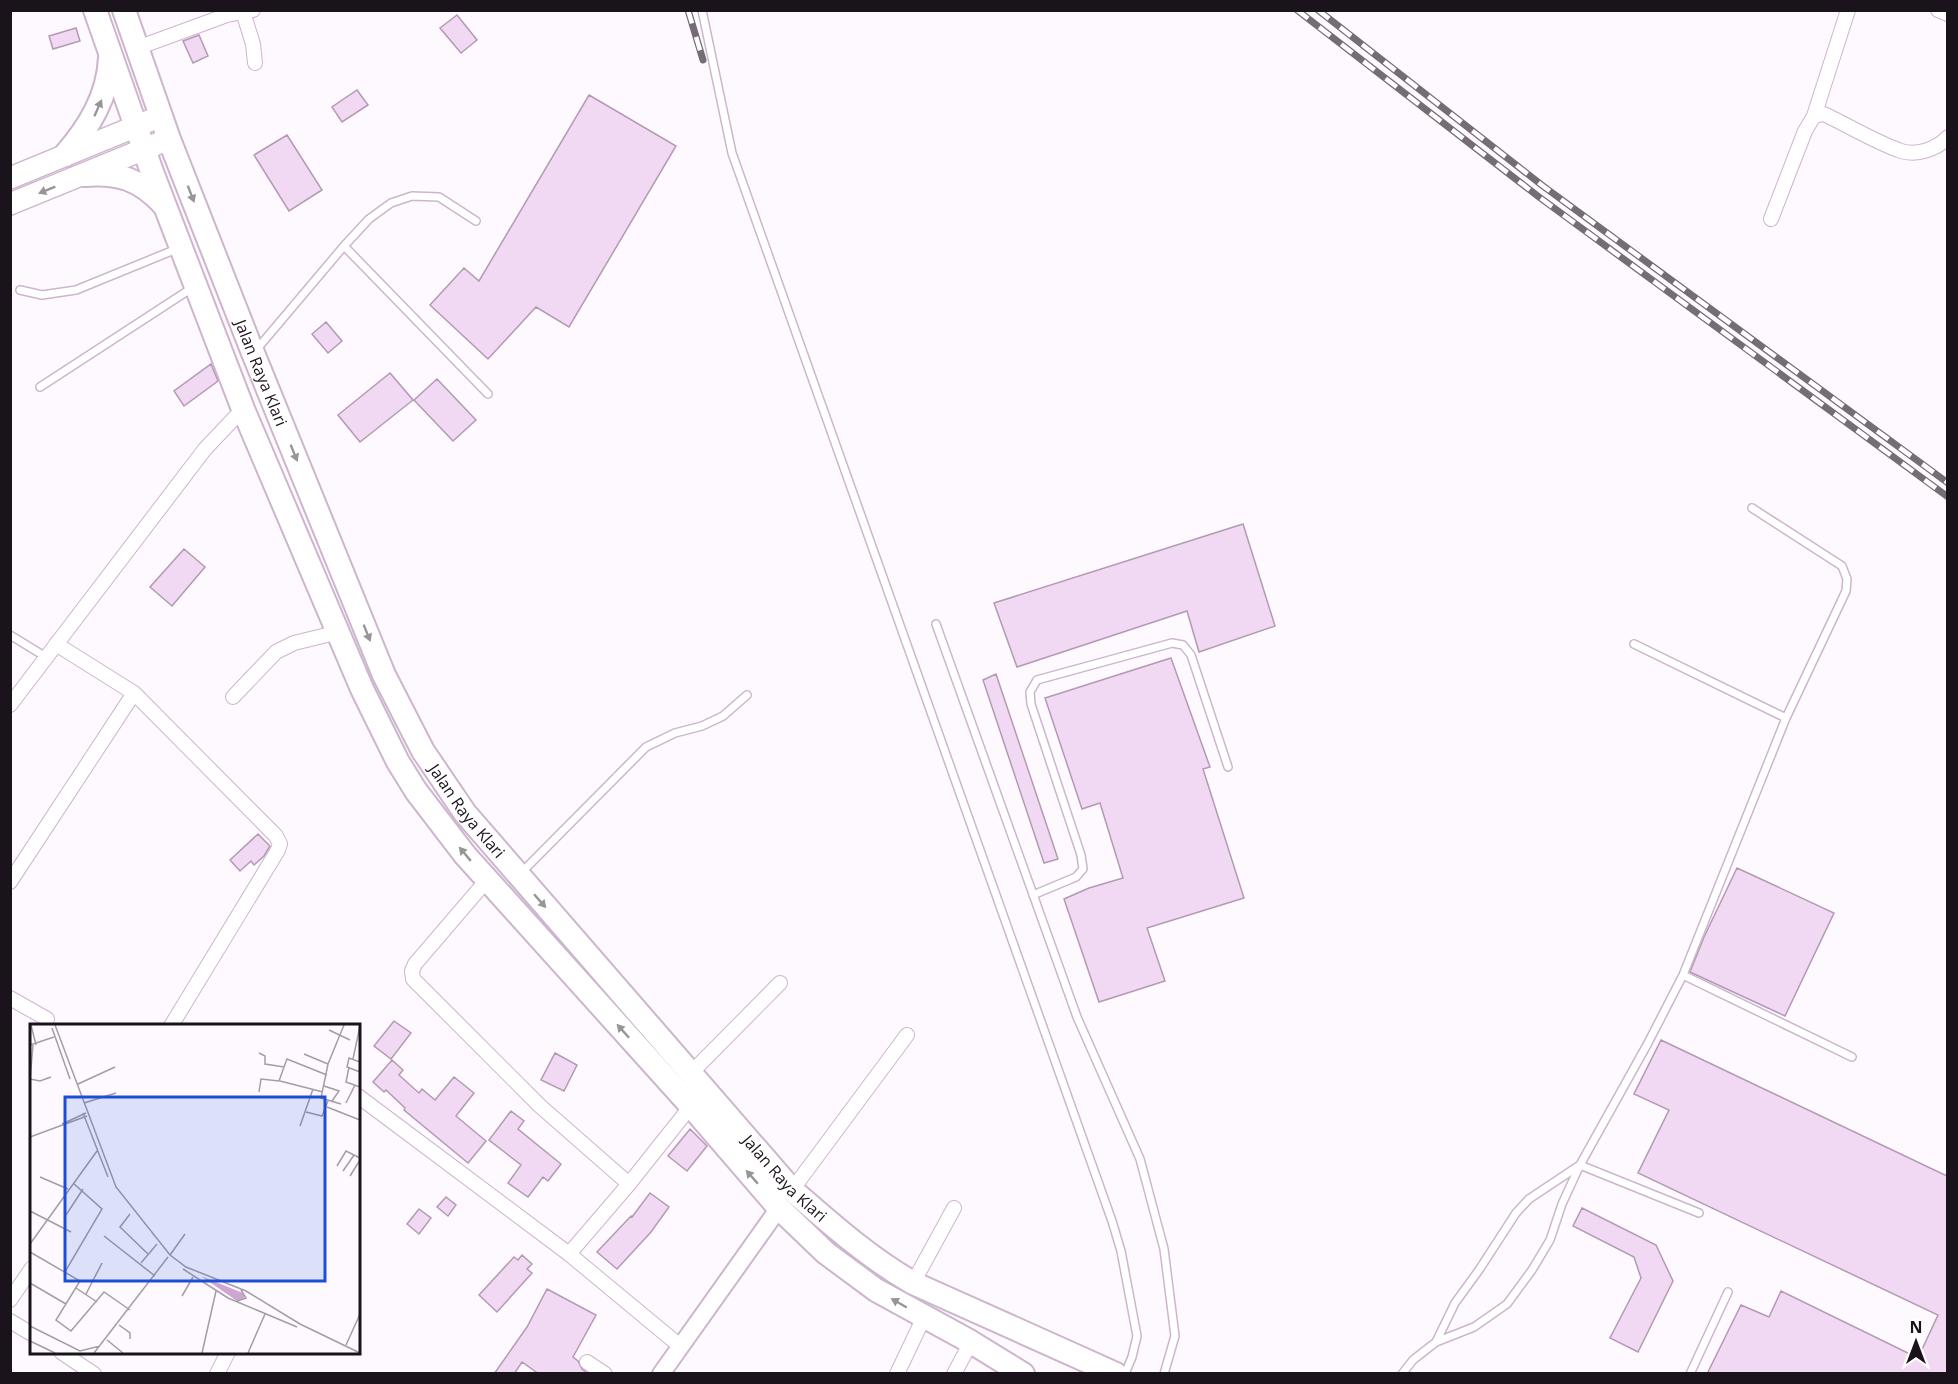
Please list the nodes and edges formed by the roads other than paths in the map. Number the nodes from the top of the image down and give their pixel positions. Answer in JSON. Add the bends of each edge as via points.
{"nodes":[{"id":1,"x":95,"y":10,"type":"edge"},
{"id":2,"x":124,"y":10,"type":"edge"},
{"id":3,"x":702,"y":10,"type":"edge"},
{"id":4,"x":1848,"y":10,"type":"edge"},
{"id":5,"x":1938,"y":10,"type":"edge"},
{"id":6,"x":248,"y":11,"type":"edge"},
{"id":7,"x":1947,"y":14,"type":"edge"},
{"id":8,"x":137,"y":48,"type":"junction"},
{"id":9,"x":110,"y":52,"type":"junction"},
{"id":10,"x":255,"y":63,"type":"dead end"},
{"id":11,"x":161,"y":116,"type":"junction"},
{"id":12,"x":1814,"y":116,"type":"junction"},
{"id":13,"x":136,"y":126,"type":"junction"},
{"id":14,"x":1947,"y":137,"type":"edge"},
{"id":15,"x":169,"y":139,"type":"junction"},
{"id":16,"x":145,"y":149,"type":"junction"},
{"id":17,"x":65,"y":155,"type":"junction"},
{"id":18,"x":84,"y":175,"type":"junction"},
{"id":19,"x":10,"y":178,"type":"edge"},
{"id":20,"x":10,"y":204,"type":"edge"},
{"id":21,"x":166,"y":208,"type":"junction"},
{"id":22,"x":1771,"y":219,"type":"dead end"},
{"id":23,"x":476,"y":221,"type":"dead end"},
{"id":24,"x":344,"y":246,"type":"junction"},
{"id":25,"x":182,"y":247,"type":"junction"},
{"id":26,"x":197,"y":285,"type":"junction"},
{"id":27,"x":20,"y":290,"type":"dead end"},
{"id":28,"x":253,"y":353,"type":"junction"},
{"id":29,"x":40,"y":387,"type":"dead end"},
{"id":30,"x":488,"y":394,"type":"dead end"},
{"id":31,"x":243,"y":409,"type":"junction"},
{"id":32,"x":1752,"y":508,"type":"dead end"},
{"id":33,"x":936,"y":624,"type":"dead end"},
{"id":34,"x":339,"y":632,"type":"junction"},
{"id":35,"x":10,"y":634,"type":"edge"},
{"id":36,"x":56,"y":644,"type":"junction"},
{"id":37,"x":1634,"y":644,"type":"dead end"},
{"id":38,"x":46,"y":657,"type":"junction"},
{"id":39,"x":15,"y":689,"type":"edge"},
{"id":40,"x":134,"y":693,"type":"junction"},
{"id":41,"x":747,"y":695,"type":"dead end"},
{"id":42,"x":233,"y":697,"type":"dead end"},
{"id":43,"x":10,"y":705,"type":"edge"},
{"id":44,"x":1786,"y":718,"type":"junction"},
{"id":45,"x":1228,"y":767,"type":"dead end"},
{"id":46,"x":518,"y":876,"type":"junction"},
{"id":47,"x":487,"y":880,"type":"junction"},
{"id":48,"x":10,"y":882,"type":"edge"},
{"id":49,"x":1033,"y":895,"type":"junction"},
{"id":50,"x":1683,"y":975,"type":"junction"},
{"id":51,"x":780,"y":982,"type":"dead end"},
{"id":52,"x":10,"y":998,"type":"edge"},
{"id":53,"x":47,"y":1019,"type":"dead end"},
{"id":54,"x":172,"y":1024,"type":"edge"},
{"id":55,"x":907,"y":1035,"type":"dead end"},
{"id":56,"x":1852,"y":1057,"type":"dead end"},
{"id":57,"x":690,"y":1074,"type":"junction"},
{"id":58,"x":360,"y":1097,"type":"edge"},
{"id":59,"x":691,"y":1106,"type":"junction"},
{"id":60,"x":1580,"y":1165,"type":"junction"},
{"id":61,"x":629,"y":1184,"type":"junction"},
{"id":62,"x":792,"y":1190,"type":"junction"},
{"id":63,"x":954,"y":1208,"type":"dead end"},
{"id":64,"x":779,"y":1209,"type":"junction"},
{"id":65,"x":1699,"y":1214,"type":"dead end"},
{"id":66,"x":569,"y":1254,"type":"junction"},
{"id":67,"x":30,"y":1271,"type":"edge"},
{"id":68,"x":913,"y":1283,"type":"junction"},
{"id":69,"x":1728,"y":1292,"type":"dead end"},
{"id":70,"x":10,"y":1300,"type":"edge"},
{"id":71,"x":924,"y":1317,"type":"junction"},
{"id":72,"x":10,"y":1321,"type":"edge"},
{"id":73,"x":30,"y":1333,"type":"edge"},
{"id":74,"x":970,"y":1342,"type":"junction"},
{"id":75,"x":1436,"y":1342,"type":"junction"},
{"id":76,"x":680,"y":1346,"type":"junction"},
{"id":77,"x":63,"y":1354,"type":"edge"},
{"id":78,"x":227,"y":1354,"type":"edge"},
{"id":79,"x":587,"y":1362,"type":"dead end"},
{"id":80,"x":94,"y":1374,"type":"edge"},
{"id":81,"x":217,"y":1374,"type":"edge"},
{"id":82,"x":605,"y":1374,"type":"edge"},
{"id":83,"x":661,"y":1374,"type":"edge"},
{"id":84,"x":897,"y":1374,"type":"edge"},
{"id":85,"x":954,"y":1374,"type":"edge"},
{"id":86,"x":1023,"y":1374,"type":"edge"},
{"id":87,"x":1116,"y":1374,"type":"edge"},
{"id":88,"x":1125,"y":1374,"type":"edge"},
{"id":89,"x":1164,"y":1374,"type":"edge"},
{"id":90,"x":1402,"y":1374,"type":"edge"},
{"id":91,"x":1690,"y":1374,"type":"edge"}],
"edges":[{"from":1,"to":9,"type":"highway","name":"Jalan Raya Klari"},
{"from":2,"to":8,"type":"highway","name":"Jalan Raya Klari"},
{"from":3,"to":88,"type":"lane","via":[[732,153],[1112,1221],[1137,1336]]},
{"from":4,"to":12,"type":"street"},
{"from":5,"to":7,"type":"street"},
{"from":6,"to":8,"type":"street"},
{"from":6,"to":10,"type":"street"},
{"from":8,"to":11,"type":"highway","name":"Jalan Raya Klari"},
{"from":9,"to":13,"type":"highway","name":"Jalan Raya Klari"},
{"from":17,"to":9,"type":"highway","one_way":true,"via":[[80,138],[103,97]]},
{"from":11,"to":13,"type":"main road"},
{"from":11,"to":15,"type":"highway","name":"Jalan Raya Klari"},
{"from":12,"to":14,"type":"street","via":[[1824,114],[1902,152],[1922,152]]},
{"from":12,"to":22,"type":"street"},
{"from":13,"to":16,"type":"highway","name":"Jalan Raya Klari"},
{"from":13,"to":17,"type":"main road"},
{"from":15,"to":16,"type":"main road"},
{"from":15,"to":28,"type":"highway","name":"Jalan Raya Klari","one_way":true},
{"from":16,"to":18,"type":"main road"},
{"from":16,"to":21,"type":"highway","name":"Jalan Raya Klari"},
{"from":17,"to":19,"type":"main road"},
{"from":18,"to":20,"type":"main road","one_way":true},
{"from":18,"to":21,"type":"highway","via":[[104,173],[136,182]]},
{"from":21,"to":25,"type":"highway","name":"Jalan Raya Klari"},
{"from":23,"to":24,"type":"lane","via":[[439,197],[412,196],[391,203],[369,219]]},
{"from":24,"to":28,"type":"lane"},
{"from":24,"to":30,"type":"lane"},
{"from":25,"to":26,"type":"highway","name":"Jalan Raya Klari"},
{"from":25,"to":27,"type":"lane","via":[[76,290],[42,295]]},
{"from":26,"to":29,"type":"lane"},
{"from":26,"to":31,"type":"highway","name":"Jalan Raya Klari"},
{"from":28,"to":46,"type":"highway","name":"Jalan Raya Klari","one_way":true,"via":[[384,675],[423,751],[465,813]]},
{"from":31,"to":34,"type":"highway","name":"Jalan Raya Klari"},
{"from":31,"to":36,"type":"street","via":[[205,450]]},
{"from":32,"to":44,"type":"lane","via":[[1842,566],[1847,579],[1843,600]]},
{"from":33,"to":49,"type":"lane"},
{"from":34,"to":42,"type":"street","via":[[294,643],[276,652]]},
{"from":47,"to":34,"type":"highway","name":"Jalan Raya Klari","one_way":true,"via":[[441,826],[398,762]]},
{"from":35,"to":38,"type":"lane"},
{"from":36,"to":38,"type":"street"},
{"from":36,"to":40,"type":"street"},
{"from":37,"to":44,"type":"lane"},
{"from":38,"to":39,"type":"street"},
{"from":39,"to":43,"type":"street"},
{"from":40,"to":48,"type":"street"},
{"from":40,"to":54,"type":"street","via":[[280,844]]},
{"from":41,"to":46,"type":"lane","via":[[723,716],[646,747]]},
{"from":44,"to":50,"type":"lane"},
{"from":45,"to":49,"type":"lane","via":[[1191,655],[1183,645],[1172,643],[1037,680],[1030,692],[1031,704],[1083,869],[1076,877]]},
{"from":46,"to":57,"type":"highway","name":"Jalan Raya Klari","one_way":true},
{"from":59,"to":47,"type":"highway","name":"Jalan Raya Klari","one_way":true},
{"from":47,"to":61,"type":"street","via":[[415,964],[413,979],[540,1106]]},
{"from":49,"to":89,"type":"lane","via":[[1077,1017],[1140,1159],[1164,1249],[1175,1336]]},
{"from":50,"to":56,"type":"lane"},
{"from":50,"to":60,"type":"lane"},
{"from":51,"to":57,"type":"street"},
{"from":52,"to":53,"type":"street"},
{"from":55,"to":62,"type":"street"},
{"from":57,"to":62,"type":"highway","name":"Jalan Raya Klari"},
{"from":58,"to":66,"type":"street"},
{"from":59,"to":61,"type":"street"},
{"from":64,"to":59,"type":"highway","name":"Jalan Raya Klari","one_way":true},
{"from":60,"to":65,"type":"lane"},
{"from":60,"to":75,"type":"lane","via":[[1529,1199],[1516,1213],[1455,1303]]},
{"from":60,"to":75,"type":"lane","via":[[1550,1240],[1507,1304],[1474,1327]]},
{"from":61,"to":66,"type":"street"},
{"from":62,"to":68,"type":"highway","name":"Jalan Raya Klari","via":[[885,1267]]},
{"from":63,"to":68,"type":"street"},
{"from":71,"to":64,"type":"highway","name":"Jalan Raya Klari","one_way":true,"via":[[876,1290],[834,1259]]},
{"from":64,"to":76,"type":"street"},
{"from":66,"to":76,"type":"street"},
{"from":67,"to":70,"type":"street"},
{"from":68,"to":87,"type":"highway","name":"Jalan Raya Klari"},
{"from":69,"to":91,"type":"lane"},
{"from":71,"to":74,"type":"highway","name":"Jalan Raya Klari"},
{"from":71,"to":84,"type":"street"},
{"from":72,"to":73,"type":"street"},
{"from":74,"to":85,"type":"street"},
{"from":74,"to":86,"type":"highway","name":"Jalan Raya Klari"},
{"from":75,"to":90,"type":"lane"},
{"from":76,"to":83,"type":"street"},
{"from":77,"to":80,"type":"street"},
{"from":78,"to":81,"type":"street"},
{"from":79,"to":82,"type":"street"}]}
